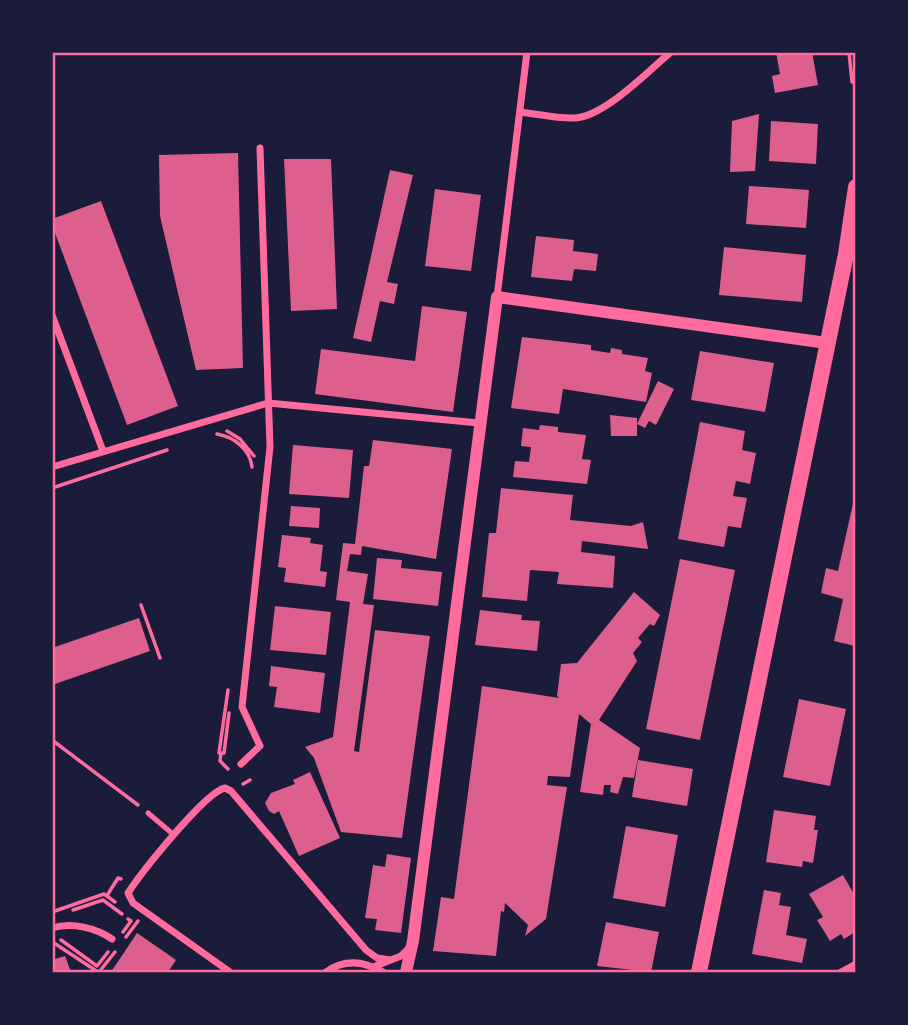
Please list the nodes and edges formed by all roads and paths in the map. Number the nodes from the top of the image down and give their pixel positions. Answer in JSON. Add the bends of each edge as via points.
{"nodes":[{"id":1,"x":527,"y":52,"type":"edge"},
{"id":2,"x":671,"y":52,"type":"edge"},
{"id":3,"x":849,"y":52,"type":"edge"},
{"id":4,"x":856,"y":82,"type":"edge"},
{"id":5,"x":520,"y":112,"type":"junction"},
{"id":6,"x":260,"y":148,"type":"dead end"},
{"id":7,"x":856,"y":187,"type":"edge"},
{"id":8,"x":853,"y":223,"type":"edge"},
{"id":9,"x":498,"y":297,"type":"junction"},
{"id":10,"x":52,"y":315,"type":"edge"},
{"id":11,"x":827,"y":342,"type":"junction"},
{"id":12,"x":268,"y":403,"type":"junction"},
{"id":13,"x":478,"y":423,"type":"junction"},
{"id":14,"x":212,"y":432,"type":"dead end"},
{"id":15,"x":103,"y":451,"type":"junction"},
{"id":16,"x":52,"y":467,"type":"edge"},
{"id":17,"x":254,"y":470,"type":"dead end"},
{"id":18,"x":52,"y":483,"type":"edge"},
{"id":19,"x":52,"y":488,"type":"edge"},
{"id":20,"x":141,"y":605,"type":"dead end"},
{"id":21,"x":160,"y":658,"type":"dead end"},
{"id":22,"x":233,"y":680,"type":"dead end"},
{"id":23,"x":228,"y":688,"type":"dead end"},
{"id":24,"x":52,"y":740,"type":"edge"},
{"id":25,"x":241,"y":764,"type":"dead end"},
{"id":26,"x":250,"y":780,"type":"dead end"},
{"id":27,"x":244,"y":785,"type":"dead end"},
{"id":28,"x":139,"y":806,"type":"dead end"},
{"id":29,"x":148,"y":813,"type":"dead end"},
{"id":30,"x":174,"y":835,"type":"junction"},
{"id":31,"x":52,"y":928,"type":"edge"},
{"id":32,"x":112,"y":940,"type":"dead end"},
{"id":33,"x":413,"y":942,"type":"junction"},
{"id":34,"x":52,"y":943,"type":"edge"},
{"id":35,"x":371,"y":954,"type":"junction"},
{"id":36,"x":391,"y":960,"type":"junction"},
{"id":37,"x":856,"y":964,"type":"edge"},
{"id":38,"x":373,"y":967,"type":"junction"},
{"id":39,"x":98,"y":972,"type":"edge"},
{"id":40,"x":230,"y":972,"type":"edge"},
{"id":41,"x":326,"y":972,"type":"edge"},
{"id":42,"x":383,"y":972,"type":"edge"},
{"id":43,"x":406,"y":972,"type":"edge"},
{"id":44,"x":699,"y":972,"type":"edge"},
{"id":45,"x":841,"y":972,"type":"edge"}],
"edges":[{"from":1,"to":5,"type":"street"},
{"from":2,"to":5,"type":"street","via":[[600,110],[585,116]]},
{"from":3,"to":4,"type":"path","via":[[852,82]]},
{"from":5,"to":9,"type":"street"},
{"from":6,"to":12,"type":"street"},
{"from":7,"to":8,"type":"main road"},
{"from":8,"to":11,"type":"main road"},
{"from":9,"to":11,"type":"street"},
{"from":9,"to":13,"type":"street"},
{"from":10,"to":15,"type":"street"},
{"from":11,"to":44,"type":"main road"},
{"from":12,"to":13,"type":"street"},
{"from":12,"to":15,"type":"street"},
{"from":12,"to":25,"type":"street","via":[[270,447],[242,707],[260,746]]},
{"from":13,"to":33,"type":"street"},
{"from":14,"to":17,"type":"path","via":[[241,445]]},
{"from":15,"to":16,"type":"street"},
{"from":18,"to":19,"type":"path","via":[[174,445]]},
{"from":20,"to":21,"type":"path"},
{"from":22,"to":23,"type":"path","via":[[224,753],[219,753]]},
{"from":24,"to":28,"type":"path"},
{"from":26,"to":27,"type":"path"},
{"from":29,"to":30,"type":"lane"},
{"from":30,"to":35,"type":"street","via":[[220,788],[228,788]]},
{"from":30,"to":40,"type":"street","via":[[132,887],[129,898]]},
{"from":31,"to":32,"type":"street","via":[[64,924],[100,932]]},
{"from":33,"to":36,"type":"street"},
{"from":33,"to":43,"type":"street"},
{"from":34,"to":39,"type":"path"},
{"from":35,"to":36,"type":"street"},
{"from":35,"to":38,"type":"street"},
{"from":36,"to":38,"type":"street"},
{"from":37,"to":45,"type":"street"},
{"from":38,"to":41,"type":"street","via":[[351,963]]},
{"from":38,"to":42,"type":"street"}]}
